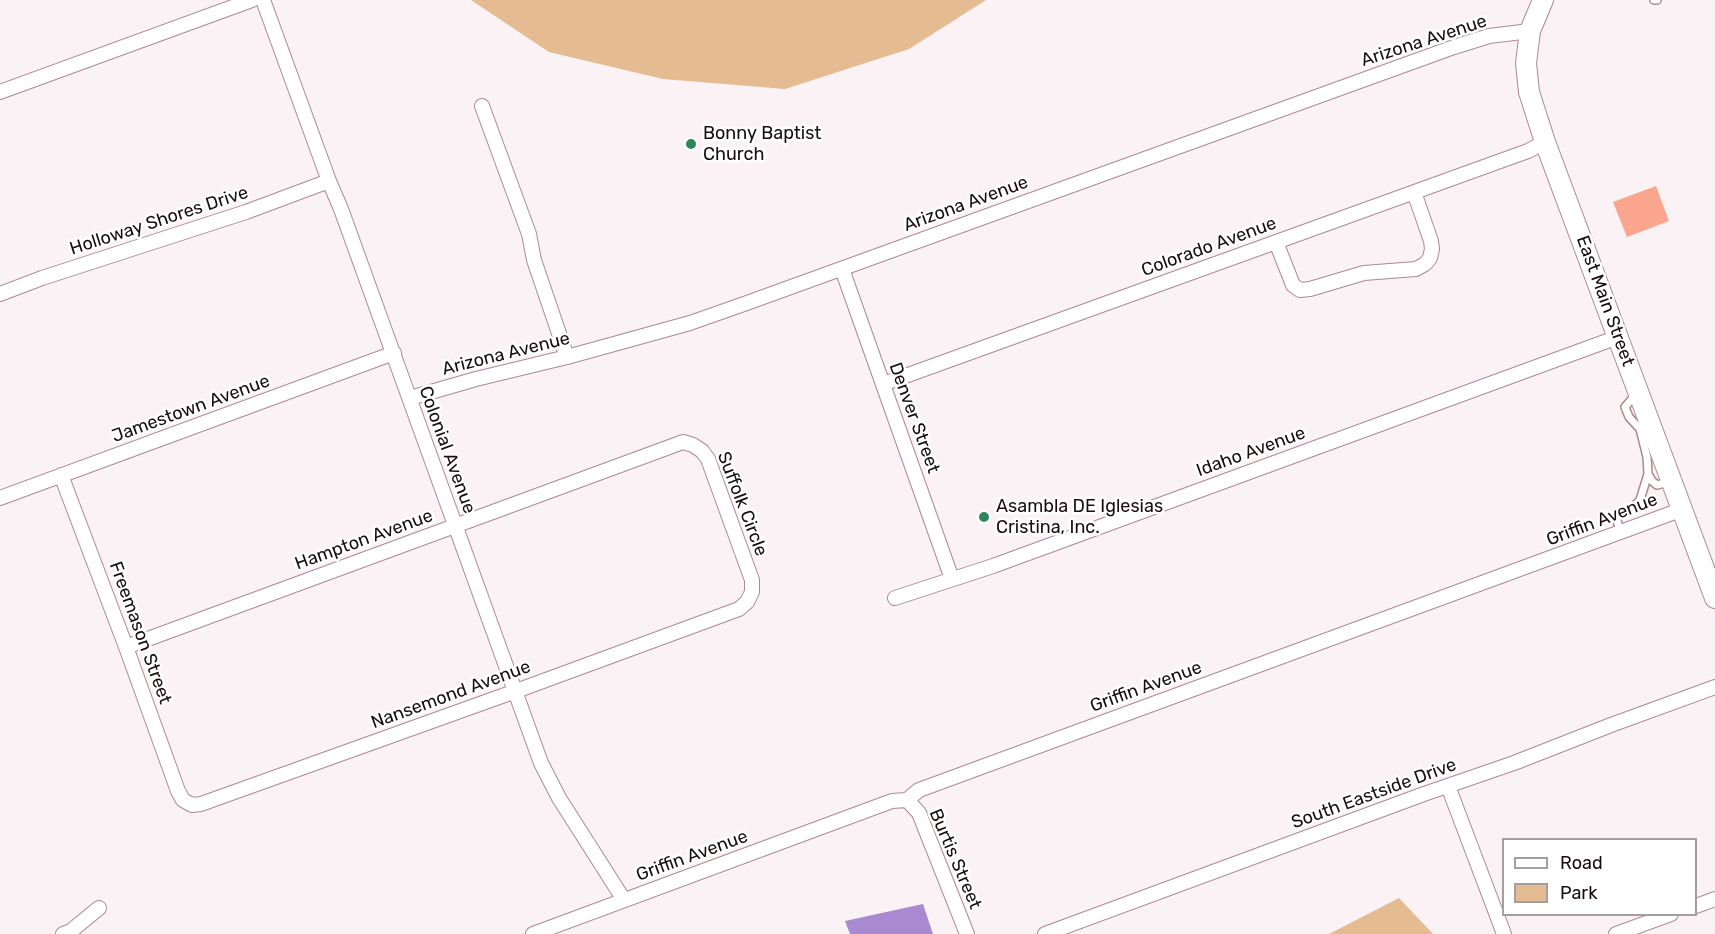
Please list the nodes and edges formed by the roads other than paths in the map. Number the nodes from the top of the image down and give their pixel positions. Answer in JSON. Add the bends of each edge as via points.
{"nodes":[{"id":1,"x":252,"y":0,"type":"edge"},
{"id":2,"x":263,"y":0,"type":"edge"},
{"id":3,"x":1543,"y":0,"type":"edge"},
{"id":4,"x":1530,"y":31,"type":"junction"},
{"id":5,"x":0,"y":93,"type":"edge"},
{"id":6,"x":482,"y":106,"type":"dead end"},
{"id":7,"x":1545,"y":142,"type":"junction"},
{"id":8,"x":329,"y":181,"type":"junction"},
{"id":9,"x":1414,"y":192,"type":"junction"},
{"id":10,"x":1276,"y":242,"type":"junction"},
{"id":11,"x":842,"y":269,"type":"junction"},
{"id":12,"x":0,"y":294,"type":"edge"},
{"id":13,"x":1618,"y":337,"type":"junction"},
{"id":14,"x":394,"y":353,"type":"junction"},
{"id":15,"x":567,"y":357,"type":"junction"},
{"id":16,"x":883,"y":384,"type":"junction"},
{"id":17,"x":410,"y":398,"type":"junction"},
{"id":18,"x":1638,"y":415,"type":"junction"},
{"id":19,"x":615,"y":466,"type":"joint"},
{"id":20,"x":1648,"y":474,"type":"junction"},
{"id":21,"x":61,"y":476,"type":"junction"},
{"id":22,"x":1672,"y":481,"type":"junction"},
{"id":23,"x":0,"y":498,"type":"edge"},
{"id":24,"x":1683,"y":509,"type":"junction"},
{"id":25,"x":455,"y":526,"type":"junction"},
{"id":26,"x":1621,"y":532,"type":"junction"},
{"id":27,"x":952,"y":579,"type":"junction"},
{"id":28,"x":895,"y":598,"type":"dead end"},
{"id":29,"x":1715,"y":598,"type":"edge"},
{"id":30,"x":727,"y":613,"type":"joint"},
{"id":31,"x":126,"y":647,"type":"junction"},
{"id":32,"x":1715,"y":687,"type":"edge"},
{"id":33,"x":516,"y":691,"type":"junction"},
{"id":34,"x":1448,"y":786,"type":"junction"},
{"id":35,"x":907,"y":800,"type":"junction"},
{"id":36,"x":187,"y":802,"type":"joint"},
{"id":37,"x":1715,"y":898,"type":"edge"},
{"id":38,"x":624,"y":900,"type":"junction"},
{"id":39,"x":1697,"y":905,"type":"edge"},
{"id":40,"x":99,"y":908,"type":"dead end"},
{"id":41,"x":1668,"y":916,"type":"edge"},
{"id":42,"x":63,"y":934,"type":"edge"},
{"id":43,"x":533,"y":934,"type":"edge"},
{"id":44,"x":967,"y":934,"type":"edge"},
{"id":45,"x":1045,"y":934,"type":"edge"},
{"id":46,"x":1504,"y":934,"type":"edge"},
{"id":47,"x":1616,"y":934,"type":"edge"}],
"edges":[{"from":1,"to":5,"type":"street"},
{"from":2,"to":8,"type":"street","name":"Colonial Avenue"},
{"from":3,"to":4,"type":"main road","name":"East Main Street"},
{"from":4,"to":7,"type":"main road","name":"East Main Street","via":[[1526,63],[1529,92]]},
{"from":4,"to":11,"type":"street","name":"Arizona Avenue","via":[[1489,36],[1454,47]]},
{"from":6,"to":15,"type":"street","via":[[529,234]]},
{"from":7,"to":9,"type":"street","name":"Colorado Avenue"},
{"from":7,"to":13,"type":"main road","name":"East Main Street"},
{"from":8,"to":12,"type":"street","name":"Holloway Shores Drive"},
{"from":8,"to":14,"type":"street","name":"Colonial Avenue"},
{"from":9,"to":10,"type":"street","name":"Colorado Avenue"},
{"from":9,"to":10,"type":"street","via":[[1432,249],[1430,258],[1416,269],[1364,273],[1300,290],[1293,285]]},
{"from":10,"to":16,"type":"street","name":"Colorado Avenue"},
{"from":11,"to":15,"type":"street","name":"Arizona Avenue","via":[[690,323]]},
{"from":11,"to":16,"type":"street","name":"Denver Street"},
{"from":13,"to":18,"type":"main road","name":"East Main Street","via":[[1638,391]]},
{"from":13,"to":27,"type":"street","name":"Idaho Avenue"},
{"from":14,"to":17,"type":"street","name":"Colonial Avenue"},
{"from":14,"to":21,"type":"street","name":"Jamestown Avenue"},
{"from":15,"to":17,"type":"street","name":"Arizona Avenue"},
{"from":16,"to":27,"type":"street","name":"Denver Street"},
{"from":17,"to":25,"type":"street","name":"Colonial Avenue"},
{"from":18,"to":20,"type":"lane"},
{"from":18,"to":22,"type":"main road","name":"East Main Street"},
{"from":19,"to":25,"type":"street","name":"Hampton Avenue"},
{"from":19,"to":30,"type":"street","name":"Suffolk Circle","via":[[683,442],[702,451],[752,580],[747,602]]},
{"from":20,"to":22,"type":"lane","via":[[1657,485]]},
{"from":20,"to":26,"type":"lane","via":[[1640,500],[1617,517]]},
{"from":21,"to":23,"type":"street","name":"Jamestown Avenue"},
{"from":21,"to":31,"type":"street","name":"Freemason Street"},
{"from":22,"to":24,"type":"main road","name":"East Main Street"},
{"from":24,"to":26,"type":"street","name":"Griffin Avenue"},
{"from":24,"to":29,"type":"main road","name":"East Main Street"},
{"from":25,"to":31,"type":"street","name":"Hampton Avenue"},
{"from":25,"to":33,"type":"street","name":"Colonial Avenue"},
{"from":26,"to":35,"type":"street","name":"Griffin Avenue","via":[[919,790]]},
{"from":27,"to":28,"type":"street","name":"Idaho Avenue"},
{"from":30,"to":33,"type":"street","name":"Nansemond Avenue"},
{"from":31,"to":36,"type":"street","name":"Freemason Street","via":[[178,791]]},
{"from":32,"to":34,"type":"street","name":"South Eastside Drive"},
{"from":33,"to":36,"type":"street","name":"Nansemond Avenue","via":[[201,804]]},
{"from":33,"to":38,"type":"street","name":"Colonial Avenue","via":[[548,780]]},
{"from":34,"to":45,"type":"street","name":"South Eastside Drive"},
{"from":34,"to":46,"type":"street"},
{"from":35,"to":38,"type":"street","name":"Griffin Avenue","via":[[892,801]]},
{"from":35,"to":44,"type":"street","name":"Burtis Street","via":[[919,813]]},
{"from":37,"to":39,"type":"street"},
{"from":38,"to":43,"type":"street","name":"Griffin Avenue"},
{"from":40,"to":42,"type":"street"},
{"from":41,"to":47,"type":"street"}]}
